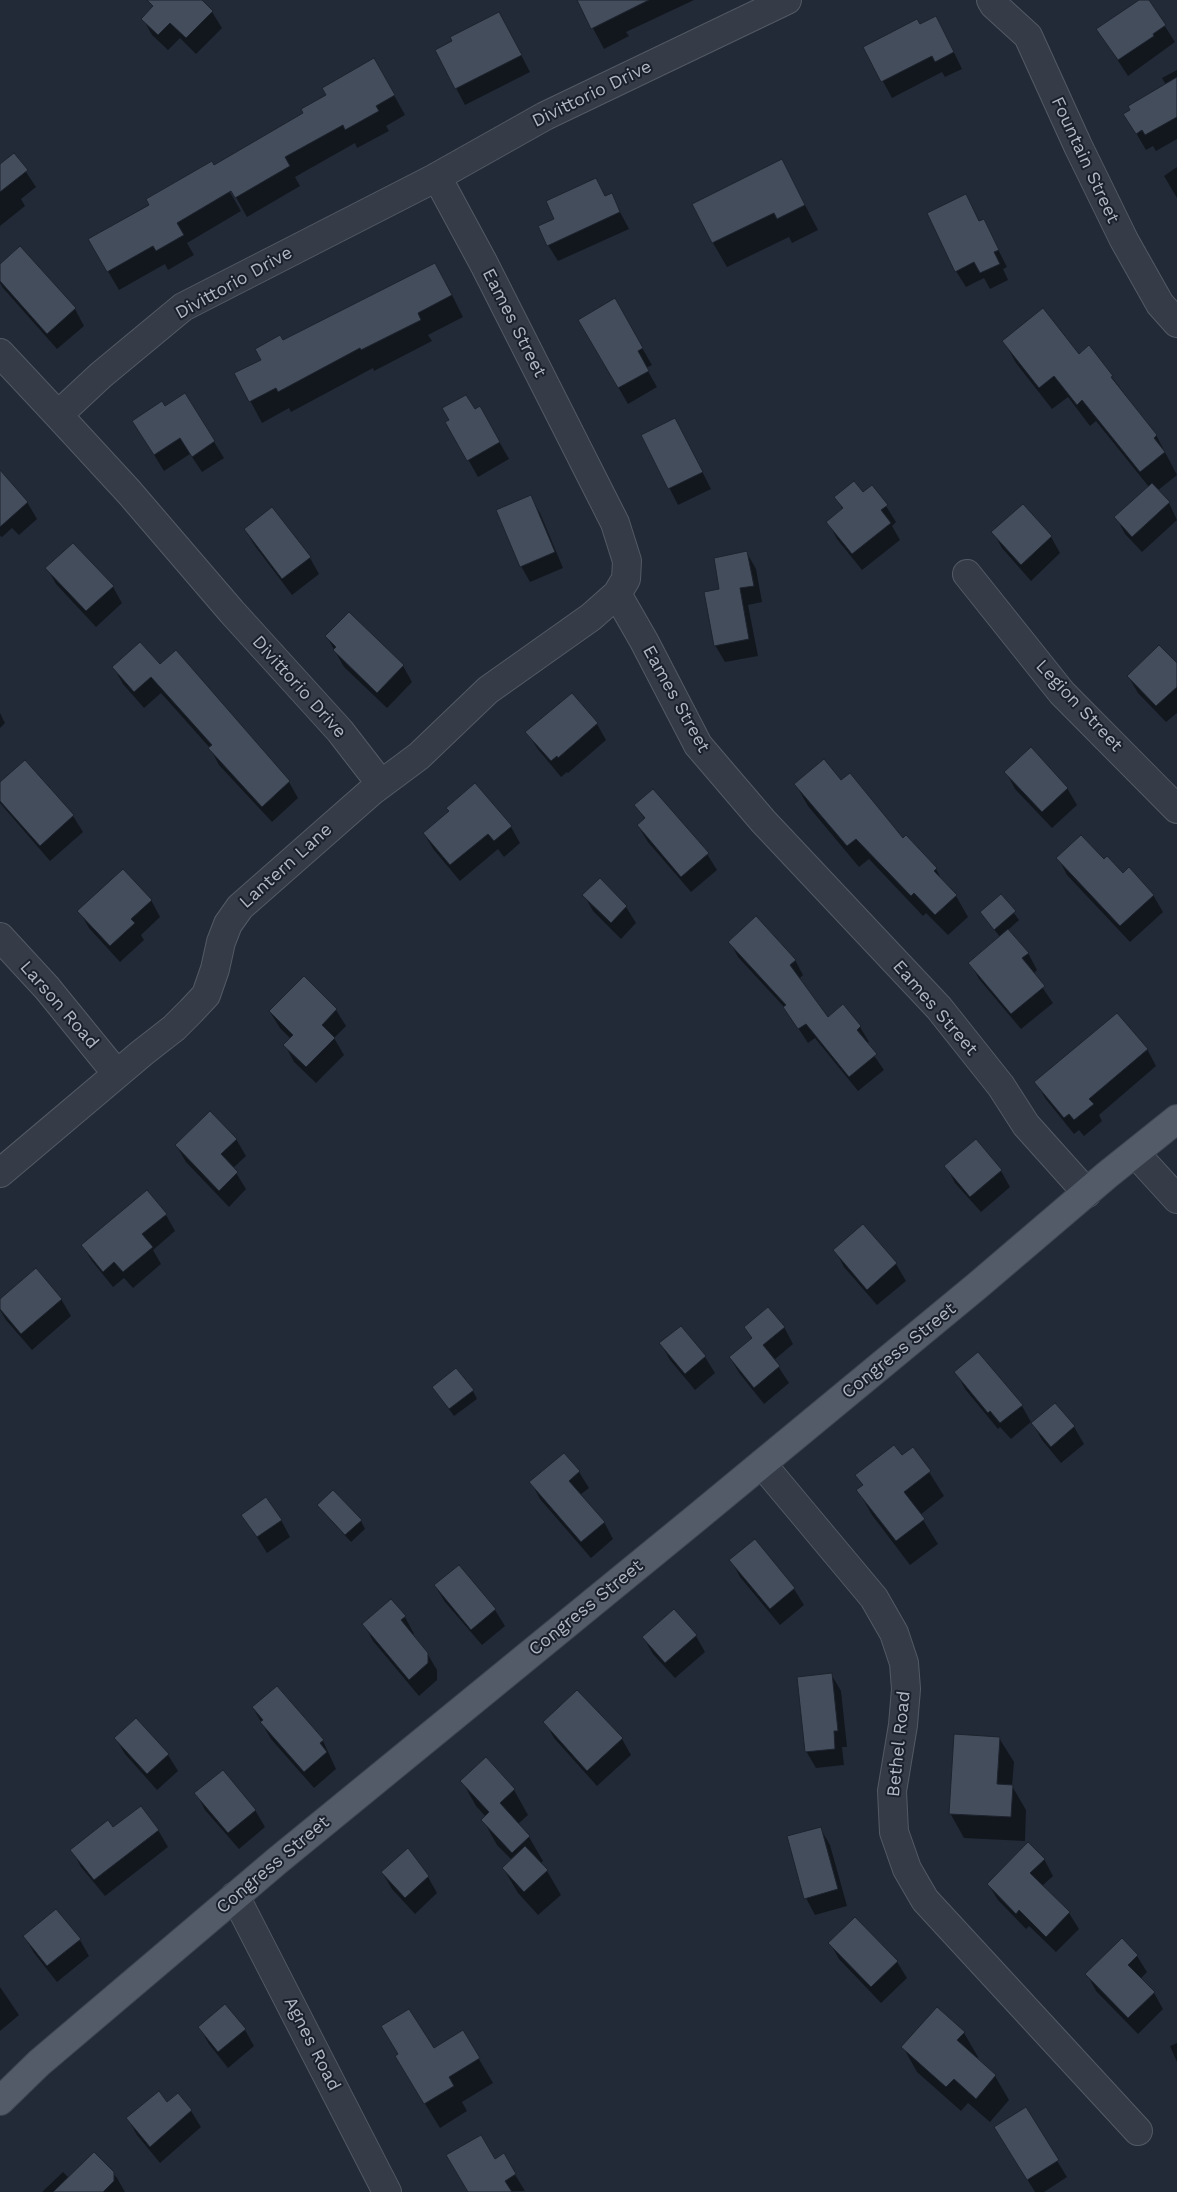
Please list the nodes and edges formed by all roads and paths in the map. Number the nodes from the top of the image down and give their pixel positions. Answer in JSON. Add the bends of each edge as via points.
{"nodes":[{"id":1,"x":787,"y":0,"type":"edge"},
{"id":2,"x":991,"y":0,"type":"edge"},
{"id":3,"x":437,"y":177,"type":"junction"},
{"id":4,"x":1177,"y":323,"type":"edge"},
{"id":5,"x":0,"y":353,"type":"edge"},
{"id":6,"x":58,"y":415,"type":"junction"},
{"id":7,"x":967,"y":574,"type":"dead end"},
{"id":8,"x":617,"y":594,"type":"junction"},
{"id":9,"x":381,"y":784,"type":"junction"},
{"id":10,"x":1177,"y":809,"type":"edge"},
{"id":11,"x":0,"y":937,"type":"edge"},
{"id":12,"x":117,"y":1074,"type":"junction"},
{"id":13,"x":1177,"y":1119,"type":"edge"},
{"id":14,"x":1136,"y":1152,"type":"junction"},
{"id":15,"x":0,"y":1173,"type":"edge"},
{"id":16,"x":1087,"y":1193,"type":"junction"},
{"id":17,"x":1177,"y":1199,"type":"edge"},
{"id":18,"x":762,"y":1464,"type":"junction"},
{"id":19,"x":235,"y":1896,"type":"junction"},
{"id":20,"x":0,"y":2101,"type":"edge"},
{"id":21,"x":1138,"y":2131,"type":"dead end"},
{"id":22,"x":387,"y":2192,"type":"edge"}],
"edges":[{"from":1,"to":3,"type":"street","name":"Divittorio Drive","via":[[545,116]]},
{"from":2,"to":4,"type":"street","name":"Fountain Street","via":[[1028,36],[1124,240],[1160,304]]},
{"from":3,"to":6,"type":"street","name":"Divittorio Drive","via":[[183,307]]},
{"from":3,"to":8,"type":"street","name":"Eames Street","via":[[615,524],[628,562],[626,579]]},
{"from":5,"to":6,"type":"street"},
{"from":6,"to":9,"type":"street","name":"Divittorio Drive","via":[[340,731]]},
{"from":7,"to":10,"type":"street","name":"Legion Street","via":[[1062,693]]},
{"from":8,"to":9,"type":"street","name":"Lantern Lane","via":[[591,617],[488,690],[419,756]]},
{"from":8,"to":16,"type":"street","name":"Eames Street","via":[[698,745],[763,821],[939,1008],[1001,1086],[1026,1125]]},
{"from":9,"to":12,"type":"street","name":"Lantern Lane","via":[[240,907],[221,942],[216,969],[206,995],[174,1028]]},
{"from":11,"to":12,"type":"street","name":"Larson Road","via":[[47,988]]},
{"from":12,"to":15,"type":"street","name":"Lantern Lane"},
{"from":13,"to":14,"type":"main road","name":"Congress Street"},
{"from":14,"to":16,"type":"main road","name":"Congress Street"},
{"from":14,"to":17,"type":"street"},
{"from":16,"to":18,"type":"main road","name":"Congress Street"},
{"from":18,"to":19,"type":"main road","name":"Congress Street"},
{"from":18,"to":21,"type":"street","name":"Bethel Road","via":[[869,1591],[894,1633],[904,1663],[906,1690],[892,1791],[894,1832],[907,1869],[925,1900]]},
{"from":19,"to":20,"type":"main road","name":"Congress Street","via":[[39,2063]]},
{"from":19,"to":22,"type":"street","name":"Agnes Road"}]}
